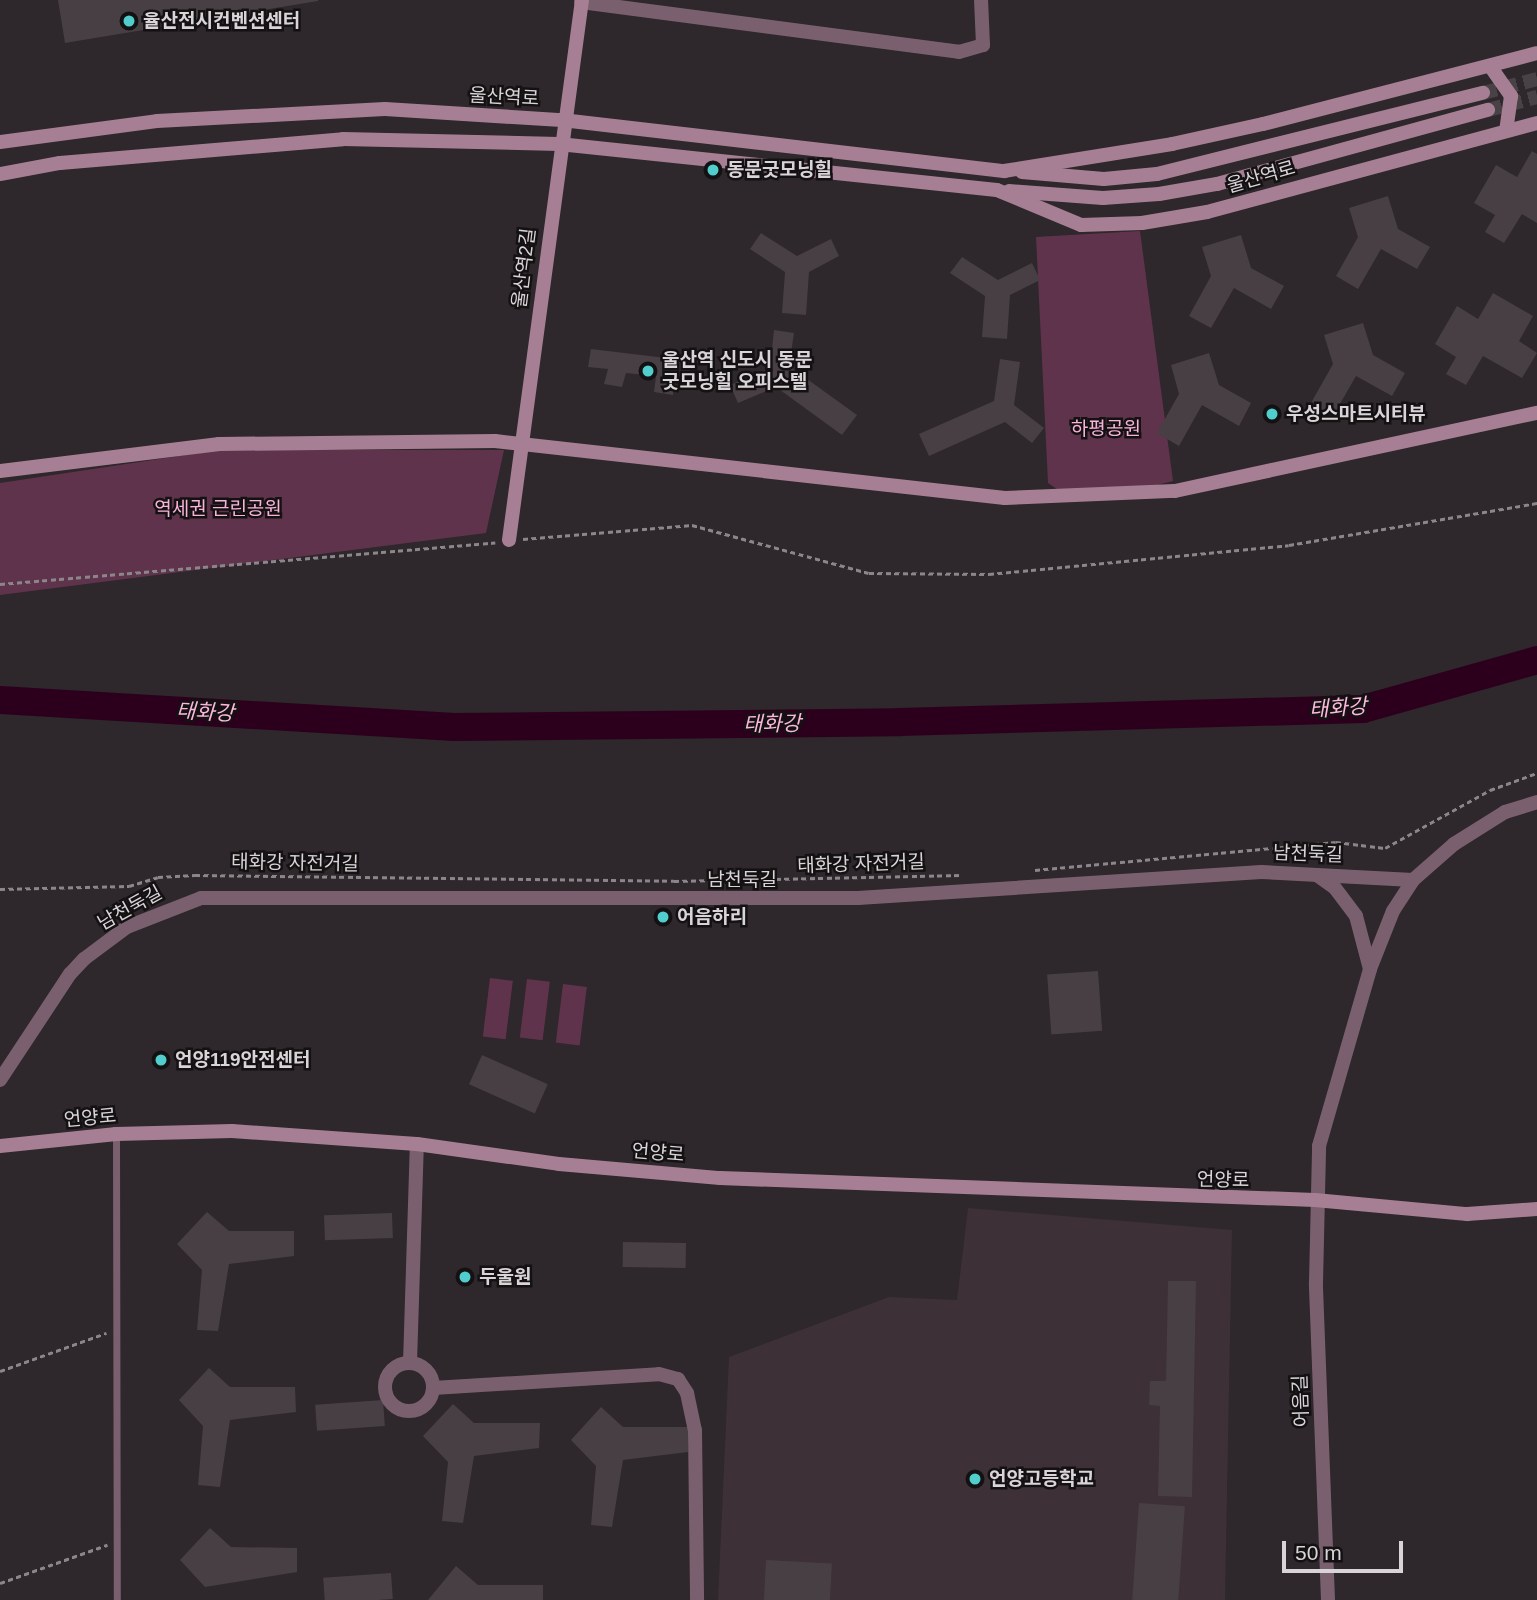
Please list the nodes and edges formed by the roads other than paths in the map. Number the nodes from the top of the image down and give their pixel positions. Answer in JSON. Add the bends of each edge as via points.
{"nodes":[{"id":1,"x":981,"y":0,"type":"edge"},
{"id":2,"x":582,"y":1,"type":"edge"},
{"id":3,"x":672,"y":7,"type":"edge"},
{"id":4,"x":1537,"y":53,"type":"edge"},
{"id":5,"x":1490,"y":66,"type":"junction"},
{"id":6,"x":1483,"y":93,"type":"tunnel mouth"},
{"id":7,"x":1488,"y":110,"type":"tunnel mouth"},
{"id":8,"x":562,"y":120,"type":"junction"},
{"id":9,"x":1537,"y":123,"type":"edge"},
{"id":10,"x":1506,"y":130,"type":"junction"},
{"id":11,"x":0,"y":142,"type":"edge"},
{"id":12,"x":559,"y":144,"type":"junction"},
{"id":13,"x":1004,"y":171,"type":"junction"},
{"id":14,"x":0,"y":174,"type":"edge"},
{"id":15,"x":997,"y":190,"type":"junction"},
{"id":16,"x":1537,"y":413,"type":"edge"},
{"id":17,"x":521,"y":444,"type":"junction"},
{"id":18,"x":0,"y":471,"type":"edge"},
{"id":19,"x":509,"y":540,"type":"road end"},
{"id":20,"x":1537,"y":802,"type":"edge"},
{"id":21,"x":1317,"y":875,"type":"junction"},
{"id":22,"x":1413,"y":880,"type":"junction"},
{"id":23,"x":1370,"y":969,"type":"junction"},
{"id":24,"x":0,"y":1080,"type":"edge"},
{"id":25,"x":116,"y":1134,"type":"junction"},
{"id":26,"x":417,"y":1144,"type":"junction"},
{"id":27,"x":0,"y":1146,"type":"edge"},
{"id":28,"x":1315,"y":1200,"type":"junction"},
{"id":29,"x":1537,"y":1209,"type":"edge"},
{"id":30,"x":410,"y":1363,"type":"junction"},
{"id":31,"x":433,"y":1388,"type":"junction"},
{"id":32,"x":117,"y":1600,"type":"edge"},
{"id":33,"x":697,"y":1600,"type":"edge"},
{"id":34,"x":1328,"y":1600,"type":"edge"}],
"edges":[{"from":1,"to":3,"type":"street","name":"울산역2길","via":[[983,45],[959,52]]},
{"from":2,"to":3,"type":"street","name":"울산역2길"},
{"from":2,"to":8,"type":"main road","name":"울산역2길"},
{"from":4,"to":5,"type":"main road","name":"울산역로"},
{"from":5,"to":10,"type":"main road","via":[[1511,96]]},
{"from":5,"to":13,"type":"main road","name":"울산역로","via":[[1172,145]]},
{"from":6,"to":13,"type":"main road","name":"울산역로","via":[[1157,174],[1104,179]]},
{"from":7,"to":15,"type":"main road","name":"울산역로","via":[[1217,184],[1159,194],[1103,198]]},
{"from":8,"to":11,"type":"main road","name":"울산역로","via":[[385,109],[286,112],[144,122]]},
{"from":8,"to":12,"type":"main road","name":"울산역2길"},
{"from":8,"to":13,"type":"main road","name":"울산역로"},
{"from":9,"to":10,"type":"main road","name":"울산역로"},
{"from":10,"to":15,"type":"main road","name":"울산역로","via":[[1207,212],[1142,223],[1081,225]]},
{"from":12,"to":14,"type":"main road","name":"울산역로","via":[[342,139],[60,163]]},
{"from":12,"to":15,"type":"main road","name":"울산역로"},
{"from":12,"to":17,"type":"main road","name":"울산역2길"},
{"from":16,"to":17,"type":"main road","via":[[1175,491],[1005,498]]},
{"from":17,"to":18,"type":"main road","via":[[219,444]]},
{"from":17,"to":19,"type":"main road","name":"울산역2길"},
{"from":20,"to":22,"type":"street","via":[[1505,812],[1454,844]]},
{"from":21,"to":22,"type":"street","name":"남천둑길"},
{"from":21,"to":23,"type":"street","via":[[1335,888],[1356,916]]},
{"from":21,"to":24,"type":"street","name":"남천둑길","via":[[1261,872],[1013,891],[763,900],[201,898],[127,927],[84,959]]},
{"from":22,"to":23,"type":"street","via":[[1393,911]]},
{"from":23,"to":28,"type":"street","via":[[1319,1146]]},
{"from":25,"to":26,"type":"main road","name":"언양로","via":[[232,1131]]},
{"from":25,"to":27,"type":"main road","name":"언양로"},
{"from":25,"to":32,"type":"lane"},
{"from":26,"to":28,"type":"main road","name":"언양로","via":[[559,1164],[720,1178]]},
{"from":26,"to":30,"type":"street"},
{"from":28,"to":29,"type":"main road","name":"언양로","via":[[1467,1214]]},
{"from":28,"to":34,"type":"street","name":"어음길"},
{"from":30,"to":31,"type":"street","via":[[425,1369]]},
{"from":30,"to":31,"type":"street","via":[[395,1367],[385,1380],[389,1402],[402,1411],[418,1410],[430,1399]]},
{"from":31,"to":33,"type":"street","via":[[659,1374],[678,1379],[687,1393],[695,1430]]}]}
